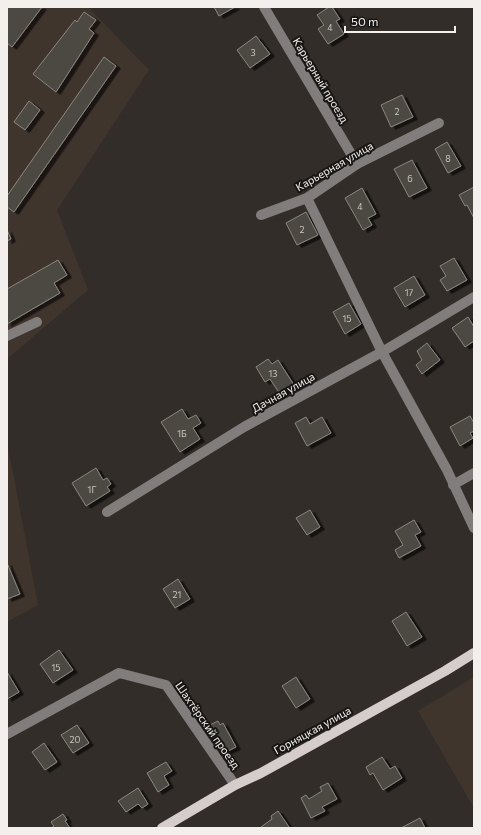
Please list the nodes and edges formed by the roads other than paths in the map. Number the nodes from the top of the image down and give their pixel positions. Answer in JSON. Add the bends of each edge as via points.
{"nodes":[{"id":1,"x":264,"y":7,"type":"edge"},
{"id":2,"x":439,"y":123,"type":"dead end"},
{"id":3,"x":358,"y":164,"type":"junction"},
{"id":4,"x":307,"y":198,"type":"junction"},
{"id":5,"x":261,"y":215,"type":"dead end"},
{"id":6,"x":474,"y":297,"type":"edge"},
{"id":7,"x":37,"y":322,"type":"dead end"},
{"id":8,"x":7,"y":336,"type":"edge"},
{"id":9,"x":382,"y":352,"type":"junction"},
{"id":10,"x":474,"y":473,"type":"edge"},
{"id":11,"x":453,"y":485,"type":"junction"},
{"id":12,"x":107,"y":512,"type":"dead end"},
{"id":13,"x":474,"y":528,"type":"edge"},
{"id":14,"x":474,"y":653,"type":"edge"},
{"id":15,"x":7,"y":734,"type":"edge"},
{"id":16,"x":235,"y":785,"type":"junction"},
{"id":17,"x":162,"y":828,"type":"edge"}],
"edges":[{"from":1,"to":3,"type":"street","name":"Карьерный проезд"},
{"from":2,"to":3,"type":"street","name":"Карьерная улица"},
{"from":3,"to":4,"type":"street","name":"Карьерная улица"},
{"from":4,"to":5,"type":"street","name":"Карьерная улица"},
{"from":4,"to":9,"type":"street"},
{"from":6,"to":9,"type":"street","name":"Дачная улица"},
{"from":7,"to":8,"type":"street"},
{"from":9,"to":11,"type":"street"},
{"from":9,"to":12,"type":"street","name":"Дачная улица","via":[[244,427]]},
{"from":10,"to":11,"type":"street"},
{"from":11,"to":13,"type":"street"},
{"from":14,"to":16,"type":"main road","name":"Горняцкая улица"},
{"from":15,"to":16,"type":"street","name":"Шахтёрский проезд","via":[[119,673],[166,686]]},
{"from":16,"to":17,"type":"main road","name":"Горняцкая улица"}]}
